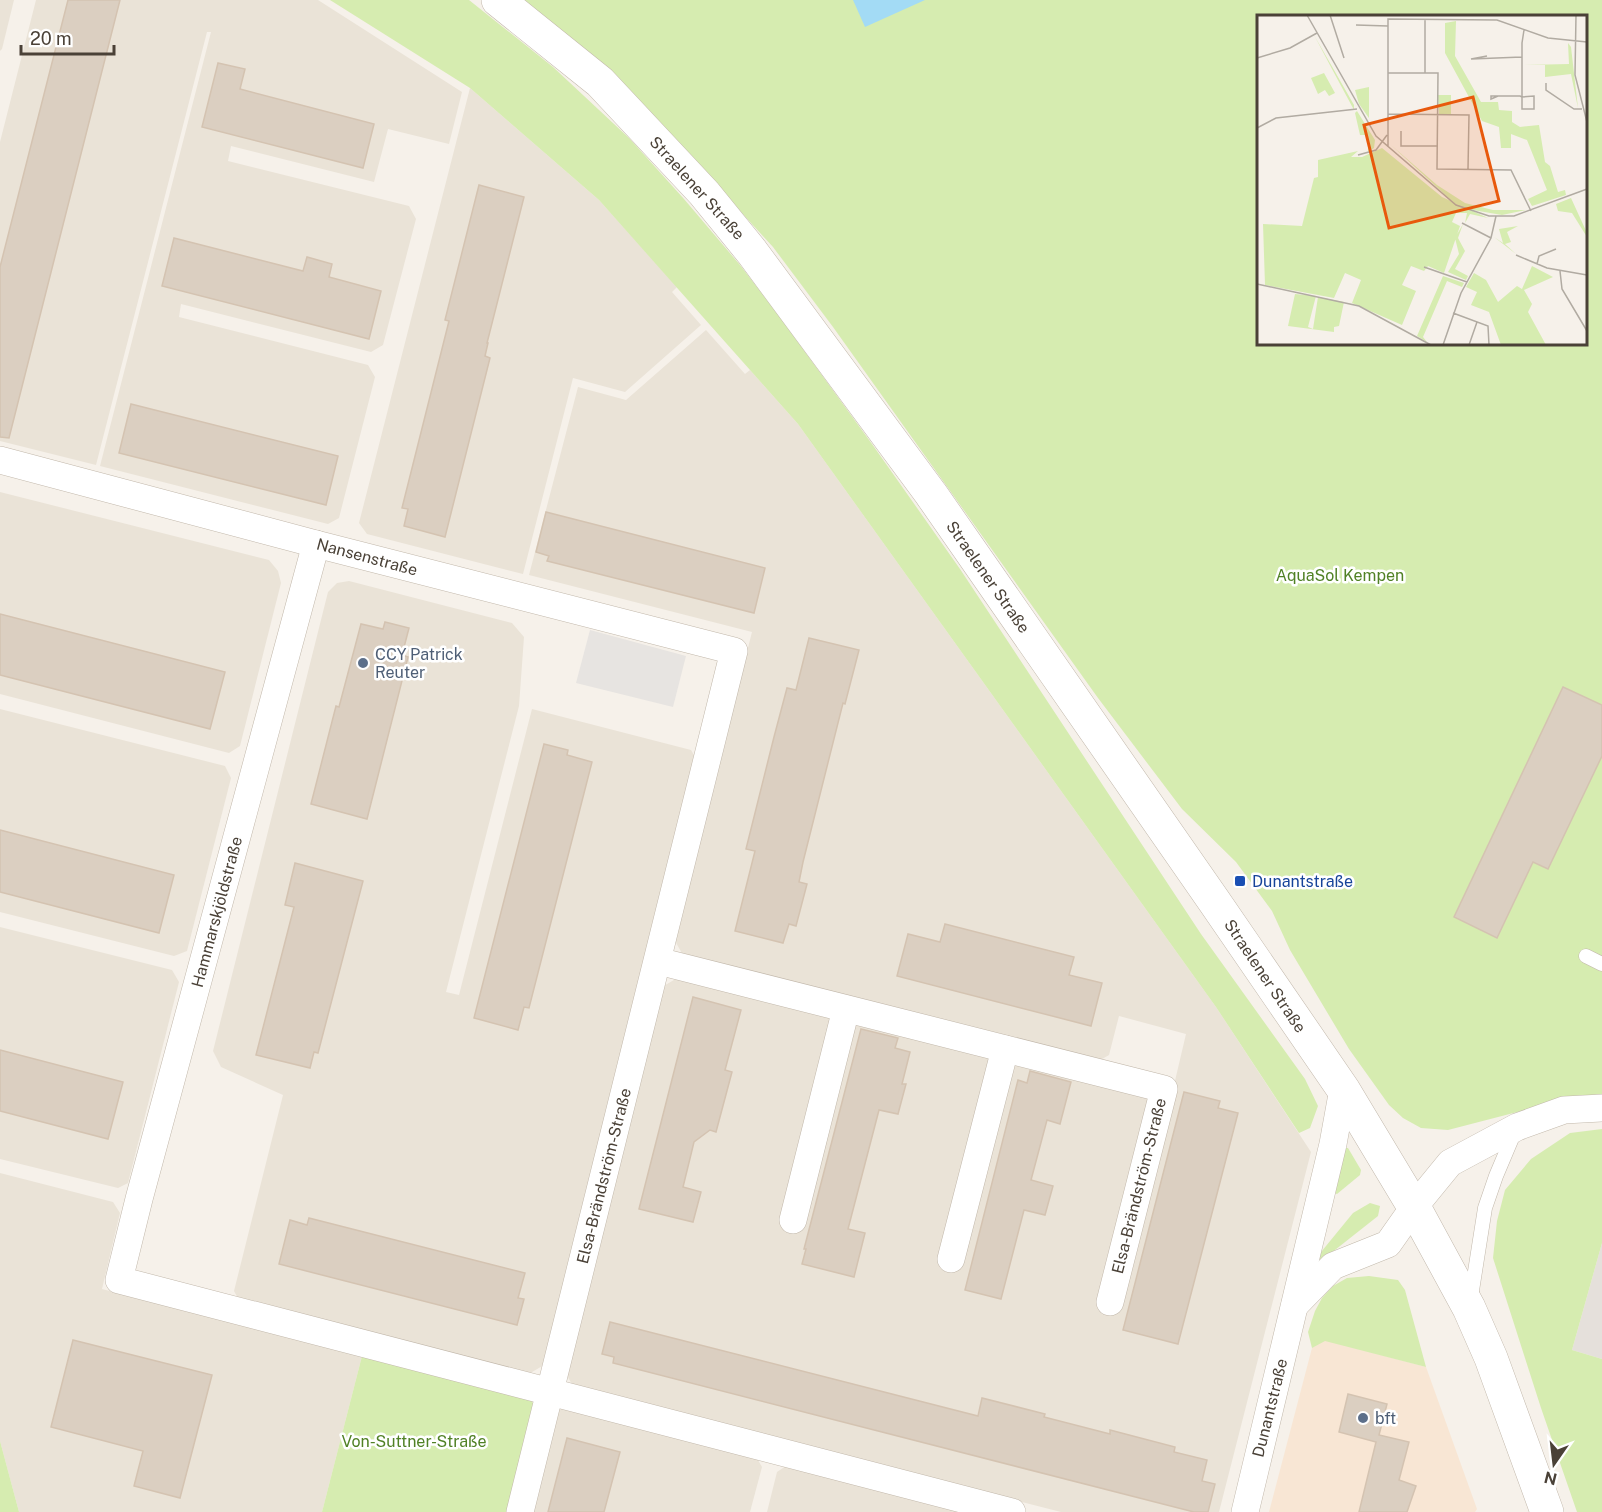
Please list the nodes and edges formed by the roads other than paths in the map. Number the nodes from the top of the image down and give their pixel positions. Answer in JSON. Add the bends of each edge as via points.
{"nodes":[{"id":1,"x":498,"y":0,"type":"edge"},
{"id":2,"x":0,"y":460,"type":"edge"},
{"id":3,"x":316,"y":544,"type":"junction"},
{"id":4,"x":734,"y":651,"type":"joint"},
{"id":5,"x":1586,"y":956,"type":"dead end"},
{"id":6,"x":658,"y":961,"type":"junction"},
{"id":7,"x":1602,"y":964,"type":"edge"},
{"id":8,"x":846,"y":1009,"type":"junction"},
{"id":9,"x":1005,"y":1049,"type":"junction"},
{"id":10,"x":1342,"y":1089,"type":"junction"},
{"id":11,"x":1602,"y":1108,"type":"edge"},
{"id":12,"x":1517,"y":1127,"type":"junction"},
{"id":13,"x":1414,"y":1207,"type":"junction"},
{"id":14,"x":792,"y":1220,"type":"dead end"},
{"id":15,"x":951,"y":1259,"type":"dead end"},
{"id":16,"x":1110,"y":1302,"type":"dead end"},
{"id":17,"x":1295,"y":1305,"type":"junction"},
{"id":18,"x":1469,"y":1308,"type":"junction"},
{"id":19,"x":550,"y":1392,"type":"junction"},
{"id":20,"x":980,"y":1508,"type":"edge"},
{"id":21,"x":520,"y":1512,"type":"edge"},
{"id":22,"x":1012,"y":1512,"type":"edge"},
{"id":23,"x":1245,"y":1512,"type":"edge"},
{"id":24,"x":1547,"y":1512,"type":"edge"}],
"edges":[{"from":1,"to":10,"type":"street","name":"Straelener Straße","via":[[600,82],[704,193],[752,252],[931,494]]},
{"from":2,"to":3,"type":"street","name":"Nansenstraße"},
{"from":3,"to":4,"type":"street","name":"Nansenstraße"},
{"from":3,"to":19,"type":"street","name":"Hammarskjöldstraße","via":[[119,1280]]},
{"from":4,"to":6,"type":"street","name":"Elsa-Brändström-Straße"},
{"from":5,"to":7,"type":"lane"},
{"from":6,"to":8,"type":"street","name":"Elsa-Brändström-Straße"},
{"from":6,"to":19,"type":"street","name":"Elsa-Brändström-Straße"},
{"from":8,"to":9,"type":"street","name":"Elsa-Brändström-Straße"},
{"from":8,"to":14,"type":"street"},
{"from":9,"to":15,"type":"street"},
{"from":9,"to":16,"type":"street","name":"Elsa-Brändström-Straße","via":[[1164,1089]]},
{"from":10,"to":13,"type":"street","name":"Straelener Straße"},
{"from":10,"to":17,"type":"street","name":"Dunantstraße"},
{"from":11,"to":12,"type":"street","via":[[1564,1110]]},
{"from":12,"to":13,"type":"street","via":[[1450,1163]]},
{"from":12,"to":18,"type":"lane","via":[[1485,1208]]},
{"from":13,"to":17,"type":"street","via":[[1388,1244],[1333,1266]]},
{"from":13,"to":18,"type":"street","name":"Straelener Straße"},
{"from":17,"to":23,"type":"street","name":"Dunantstraße"},
{"from":18,"to":24,"type":"street","name":"Straelener Straße"},
{"from":19,"to":20,"type":"street"},
{"from":19,"to":21,"type":"street"},
{"from":20,"to":22,"type":"street"}]}
